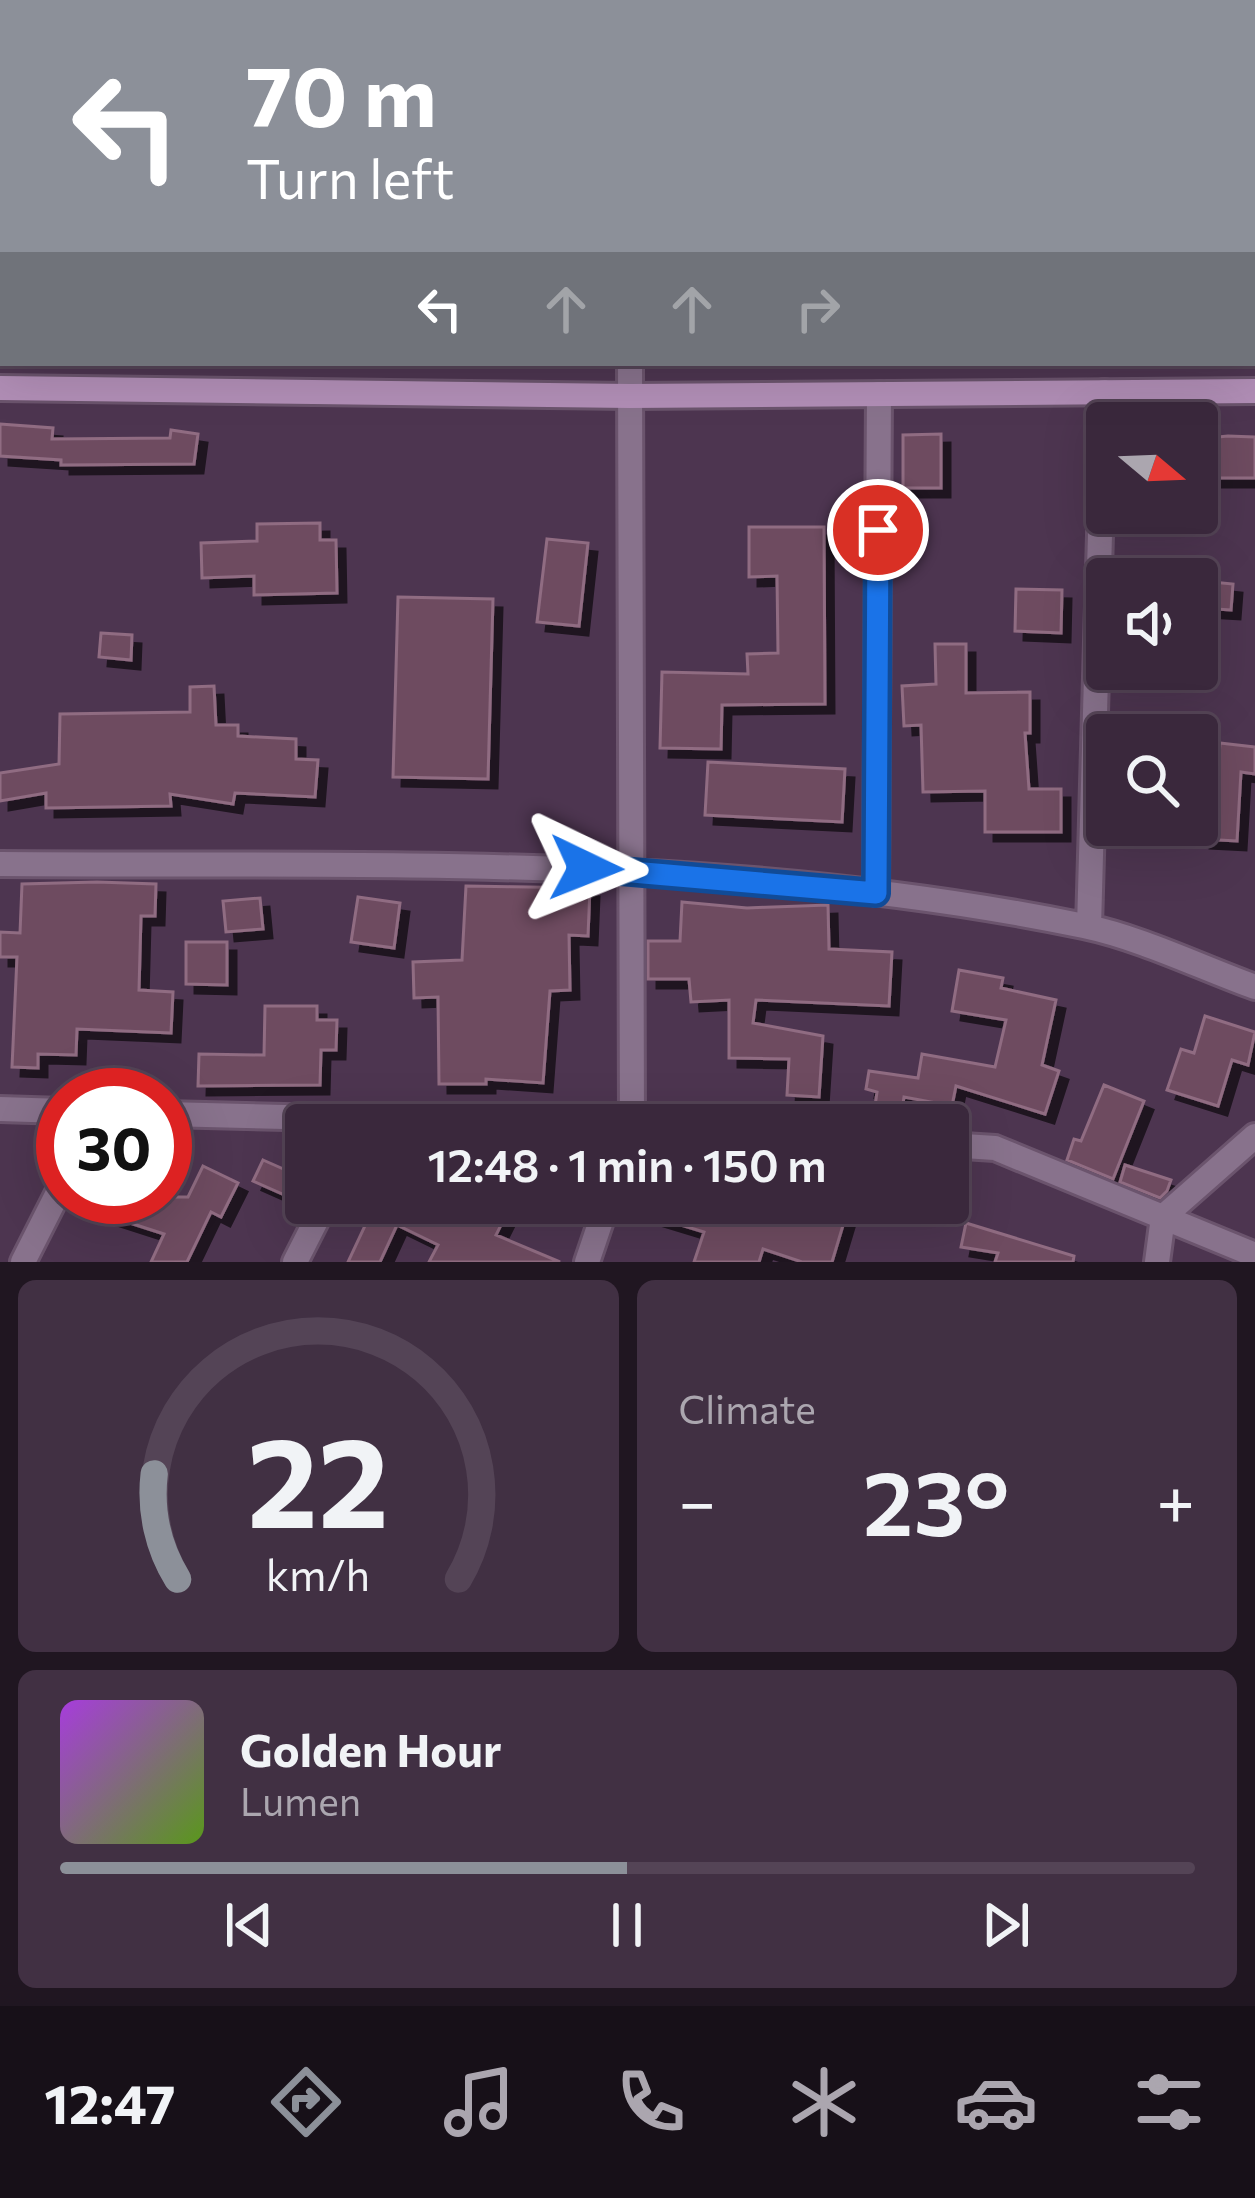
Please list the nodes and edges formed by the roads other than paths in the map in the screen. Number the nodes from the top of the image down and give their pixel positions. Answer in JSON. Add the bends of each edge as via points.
{"nodes":[{"id":1,"x":630,"y":366,"type":"edge"},
{"id":2,"x":0,"y":388,"type":"edge"},
{"id":3,"x":1255,"y":391,"type":"edge"},
{"id":4,"x":1103,"y":392,"type":"junction"},
{"id":5,"x":879,"y":394,"type":"junction"},
{"id":6,"x":630,"y":396,"type":"junction"},
{"id":7,"x":0,"y":864,"type":"edge"},
{"id":8,"x":631,"y":869,"type":"junction"},
{"id":9,"x":876,"y":893,"type":"junction"},
{"id":10,"x":1089,"y":927,"type":"junction"},
{"id":11,"x":1252,"y":982,"type":"edge"},
{"id":12,"x":632,"y":1104,"type":"edge"},
{"id":13,"x":0,"y":1109,"type":"edge"},
{"id":14,"x":36,"y":1110,"type":"edge"},
{"id":15,"x":192,"y":1115,"type":"edge"},
{"id":16,"x":285,"y":1119,"type":"edge"},
{"id":17,"x":1255,"y":1136,"type":"edge"},
{"id":18,"x":969,"y":1146,"type":"edge"},
{"id":19,"x":1163,"y":1217,"type":"junction"},
{"id":20,"x":42,"y":1224,"type":"edge"},
{"id":21,"x":315,"y":1224,"type":"edge"},
{"id":22,"x":600,"y":1224,"type":"edge"},
{"id":23,"x":1255,"y":1255,"type":"edge"},
{"id":24,"x":23,"y":1262,"type":"edge"},
{"id":25,"x":295,"y":1262,"type":"edge"},
{"id":26,"x":587,"y":1262,"type":"edge"},
{"id":27,"x":1156,"y":1262,"type":"edge"}],
"edges":[{"from":1,"to":6,"type":"street"},
{"from":2,"to":6,"type":"main road"},
{"from":3,"to":4,"type":"main road"},
{"from":4,"to":5,"type":"main road"},
{"from":4,"to":10,"type":"street"},
{"from":5,"to":6,"type":"main road"},
{"from":5,"to":9,"type":"street"},
{"from":6,"to":8,"type":"street"},
{"from":7,"to":8,"type":"street"},
{"from":8,"to":9,"type":"street"},
{"from":8,"to":12,"type":"street"},
{"from":9,"to":10,"type":"street"},
{"from":10,"to":11,"type":"street"},
{"from":13,"to":14,"type":"street"},
{"from":15,"to":16,"type":"street"},
{"from":17,"to":19,"type":"street"},
{"from":18,"to":19,"type":"street","via":[[995,1148]]},
{"from":19,"to":23,"type":"street"},
{"from":19,"to":27,"type":"street"},
{"from":20,"to":24,"type":"street"},
{"from":21,"to":25,"type":"street"},
{"from":22,"to":26,"type":"street"}]}
